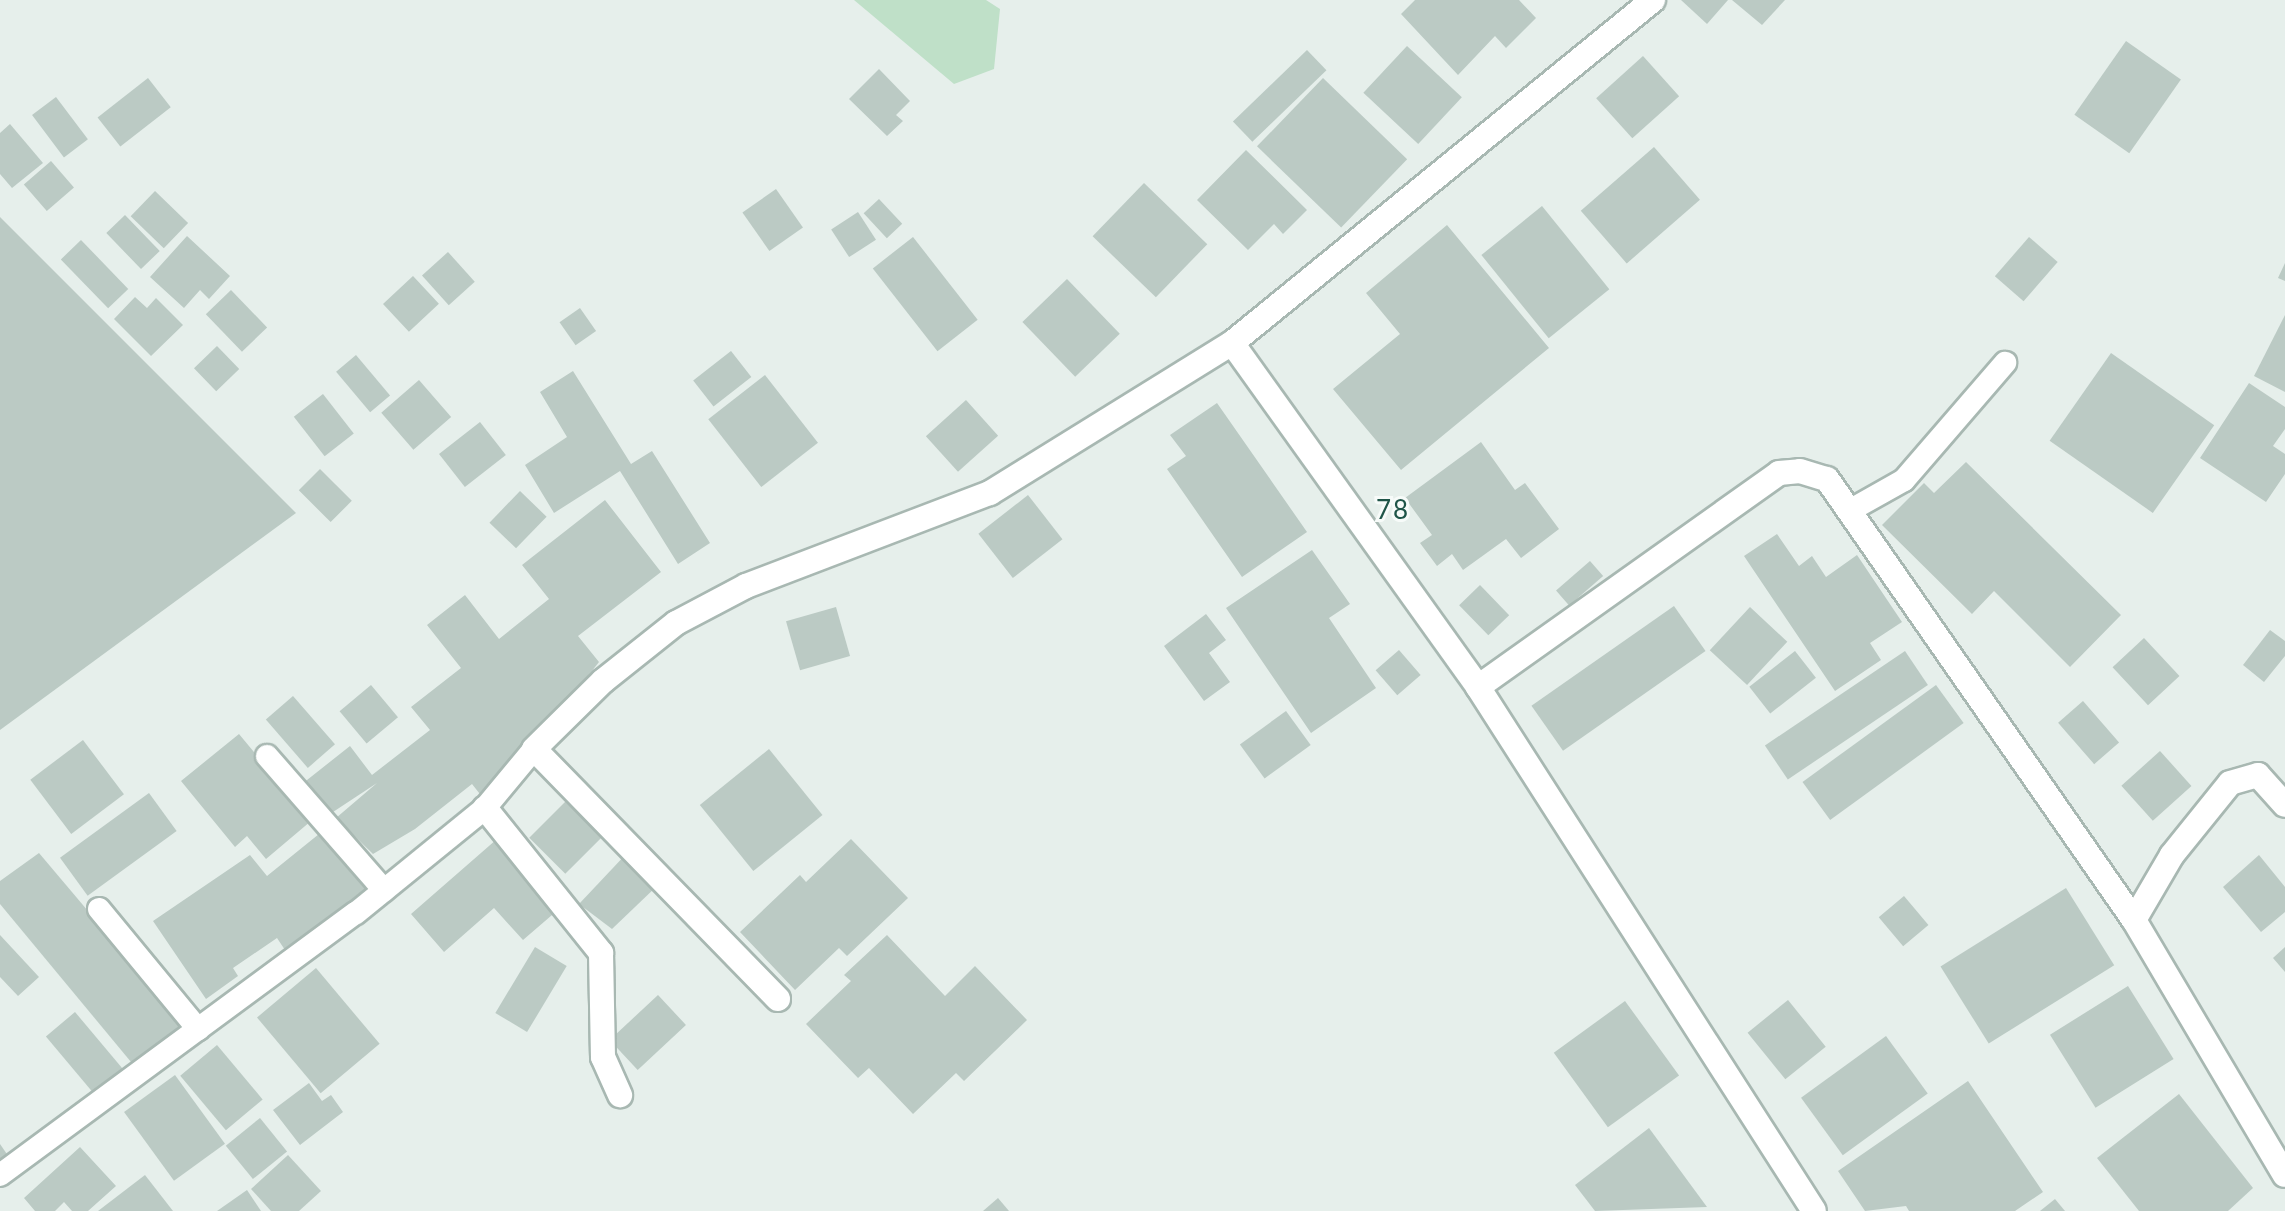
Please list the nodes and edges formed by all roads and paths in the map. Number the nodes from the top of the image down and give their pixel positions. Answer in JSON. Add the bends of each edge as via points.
{"nodes":[{"id":1,"x":1653,"y":0,"type":"edge"},
{"id":2,"x":1232,"y":343,"type":"junction"},
{"id":3,"x":2005,"y":363,"type":"dead end"},
{"id":4,"x":1849,"y":511,"type":"junction"},
{"id":5,"x":1478,"y":687,"type":"junction"},
{"id":6,"x":534,"y":749,"type":"junction"},
{"id":7,"x":267,"y":756,"type":"dead end"},
{"id":8,"x":2285,"y":805,"type":"edge"},
{"id":9,"x":485,"y":808,"type":"junction"},
{"id":10,"x":384,"y":890,"type":"junction"},
{"id":11,"x":99,"y":909,"type":"dead end"},
{"id":12,"x":2134,"y":920,"type":"junction"},
{"id":13,"x":778,"y":999,"type":"dead end"},
{"id":14,"x":198,"y":1029,"type":"junction"},
{"id":15,"x":620,"y":1095,"type":"dead end"},
{"id":16,"x":0,"y":1175,"type":"edge"},
{"id":17,"x":2285,"y":1175,"type":"edge"},
{"id":18,"x":1814,"y":1211,"type":"edge"}],
"edges":[{"from":1,"to":2,"type":"street"},
{"from":2,"to":5,"type":"street"},
{"from":2,"to":6,"type":"street","via":[[990,493],[746,586],[676,623],[603,681]]},
{"from":3,"to":4,"type":"lane","via":[[1904,480]]},
{"from":4,"to":5,"type":"street","via":[[1827,479],[1800,471],[1779,473]]},
{"from":4,"to":12,"type":"street"},
{"from":5,"to":18,"type":"street"},
{"from":6,"to":9,"type":"lane"},
{"from":6,"to":13,"type":"street"},
{"from":7,"to":10,"type":"lane"},
{"from":8,"to":12,"type":"street","via":[[2258,775],[2230,783],[2172,855]]},
{"from":9,"to":10,"type":"lane"},
{"from":9,"to":15,"type":"street","via":[[601,953],[603,1057]]},
{"from":10,"to":14,"type":"lane"},
{"from":11,"to":14,"type":"lane"},
{"from":12,"to":17,"type":"street"},
{"from":14,"to":16,"type":"lane"}]}
